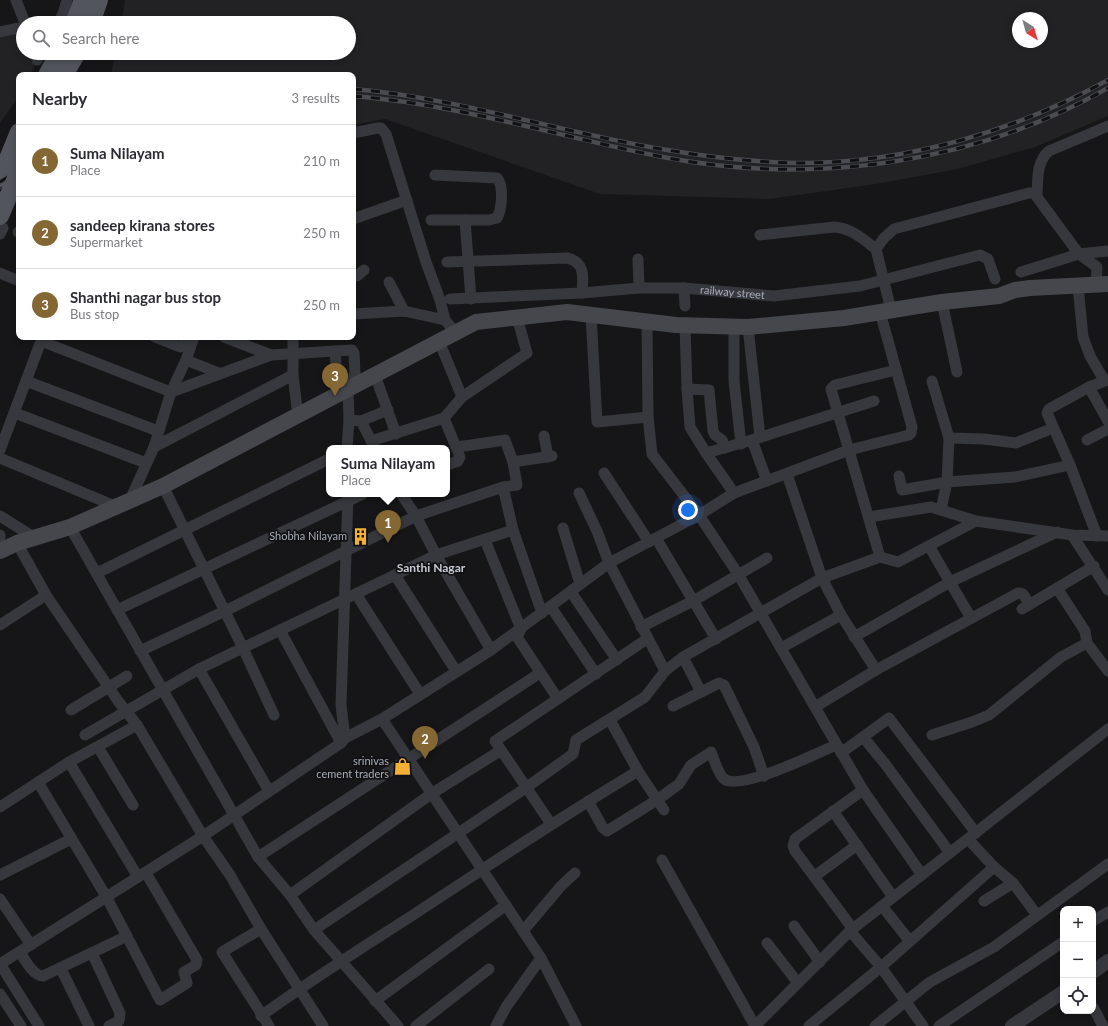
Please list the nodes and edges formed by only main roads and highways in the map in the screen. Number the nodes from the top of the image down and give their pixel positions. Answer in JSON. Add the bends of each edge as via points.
{"nodes":[{"id":1,"x":83,"y":0,"type":"edge"},
{"id":2,"x":99,"y":0,"type":"edge"},
{"id":3,"x":77,"y":16,"type":"edge"},
{"id":4,"x":93,"y":16,"type":"edge"},
{"id":5,"x":55,"y":60,"type":"edge"},
{"id":6,"x":73,"y":60,"type":"edge"},
{"id":7,"x":49,"y":72,"type":"edge"},
{"id":8,"x":66,"y":72,"type":"edge"},
{"id":9,"x":16,"y":139,"type":"edge"},
{"id":10,"x":0,"y":178,"type":"edge"},
{"id":11,"x":16,"y":180,"type":"edge"},
{"id":12,"x":1,"y":226,"type":"edge"},
{"id":13,"x":1102,"y":284,"type":"edge"},
{"id":14,"x":0,"y":551,"type":"edge"}],
"edges":[{"from":1,"to":3,"type":"main road"},
{"from":2,"to":4,"type":"main road"},
{"from":5,"to":7,"type":"main road"},
{"from":6,"to":8,"type":"main road"},
{"from":9,"to":10,"type":"main road"},
{"from":11,"to":12,"type":"main road","bridge":true},
{"from":13,"to":14,"type":"main road","via":[[1030,288],[1000,296],[942,302],[844,318],[741,327],[685,325],[567,312],[450,326],[439,341],[164,486],[70,527],[17,543]]}]}
